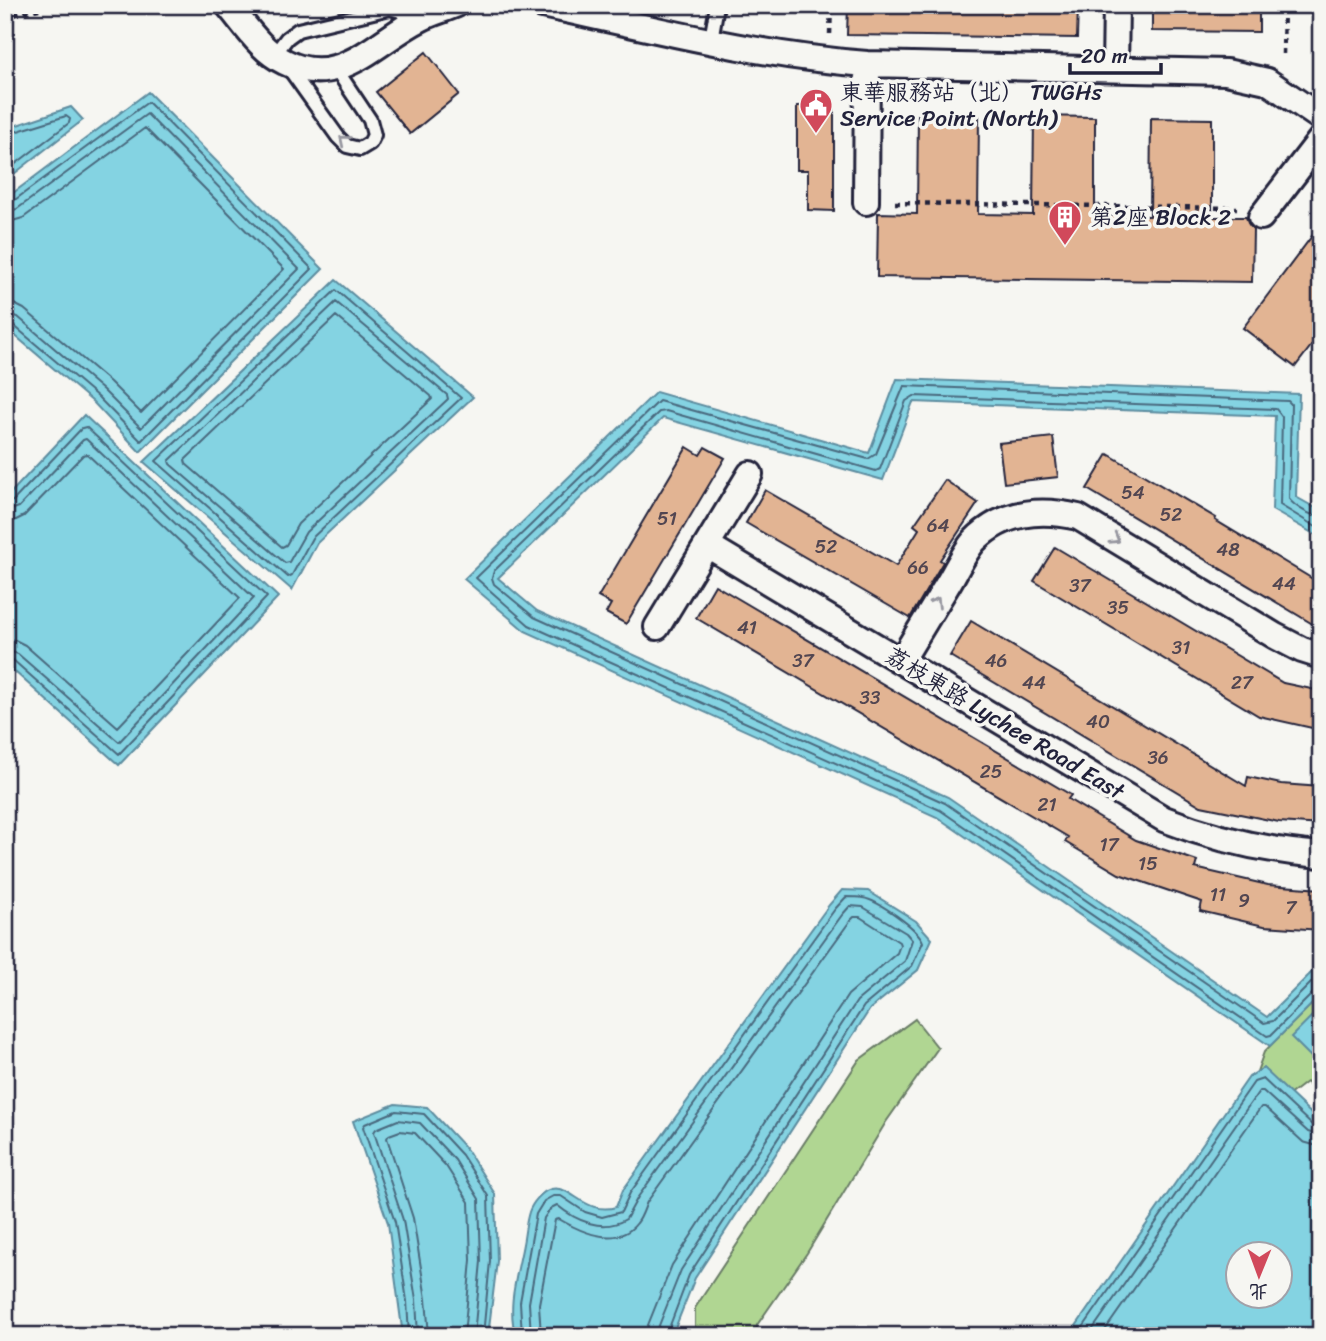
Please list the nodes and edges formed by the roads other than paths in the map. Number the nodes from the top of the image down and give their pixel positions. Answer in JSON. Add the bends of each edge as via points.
{"nodes":[{"id":1,"x":229,"y":5,"type":"edge"},
{"id":2,"x":455,"y":5,"type":"edge"},
{"id":3,"x":543,"y":5,"type":"edge"},
{"id":4,"x":717,"y":5,"type":"edge"},
{"id":5,"x":1116,"y":5,"type":"edge"},
{"id":6,"x":420,"y":16,"type":"edge"},
{"id":7,"x":710,"y":40,"type":"junction"},
{"id":8,"x":280,"y":59,"type":"junction"},
{"id":9,"x":867,"y":64,"type":"junction"},
{"id":10,"x":1115,"y":68,"type":"junction"},
{"id":11,"x":336,"y":69,"type":"junction"},
{"id":12,"x":1321,"y":118,"type":"edge"},
{"id":13,"x":1321,"y":139,"type":"edge"},
{"id":14,"x":866,"y":202,"type":"dead end"},
{"id":15,"x":1255,"y":212,"type":"road end"},
{"id":16,"x":750,"y":474,"type":"dead end"},
{"id":17,"x":707,"y":545,"type":"junction"},
{"id":18,"x":657,"y":627,"type":"dead end"},
{"id":19,"x":1321,"y":656,"type":"edge"},
{"id":20,"x":901,"y":661,"type":"junction"},
{"id":21,"x":1321,"y":855,"type":"edge"}],
"edges":[{"from":1,"to":8,"type":"street"},
{"from":2,"to":6,"type":"street"},
{"from":3,"to":7,"type":"street"},
{"from":4,"to":7,"type":"lane"},
{"from":5,"to":10,"type":"street"},
{"from":6,"to":8,"type":"lane","via":[[390,8],[299,30],[287,38]]},
{"from":6,"to":11,"type":"street","via":[[355,62]]},
{"from":7,"to":9,"type":"street"},
{"from":8,"to":11,"type":"street","via":[[309,69]]},
{"from":11,"to":8,"type":"lane","one_way":true,"via":[[370,120],[374,135],[360,149],[347,146],[338,137]]},
{"from":9,"to":10,"type":"street"},
{"from":9,"to":14,"type":"street"},
{"from":10,"to":12,"type":"street","via":[[1226,72],[1267,80]]},
{"from":13,"to":15,"type":"street"},
{"from":16,"to":17,"type":"street"},
{"from":17,"to":18,"type":"street"},
{"from":17,"to":20,"type":"street","name":"荔枝東路 Lychee Road East"},
{"from":20,"to":19,"type":"street","one_way":true,"via":[[972,543],[1000,522],[1032,511],[1078,517],[1275,636]]},
{"from":20,"to":21,"type":"street","name":"荔枝東路 Lychee Road East","via":[[1164,819],[1247,846]]}]}
